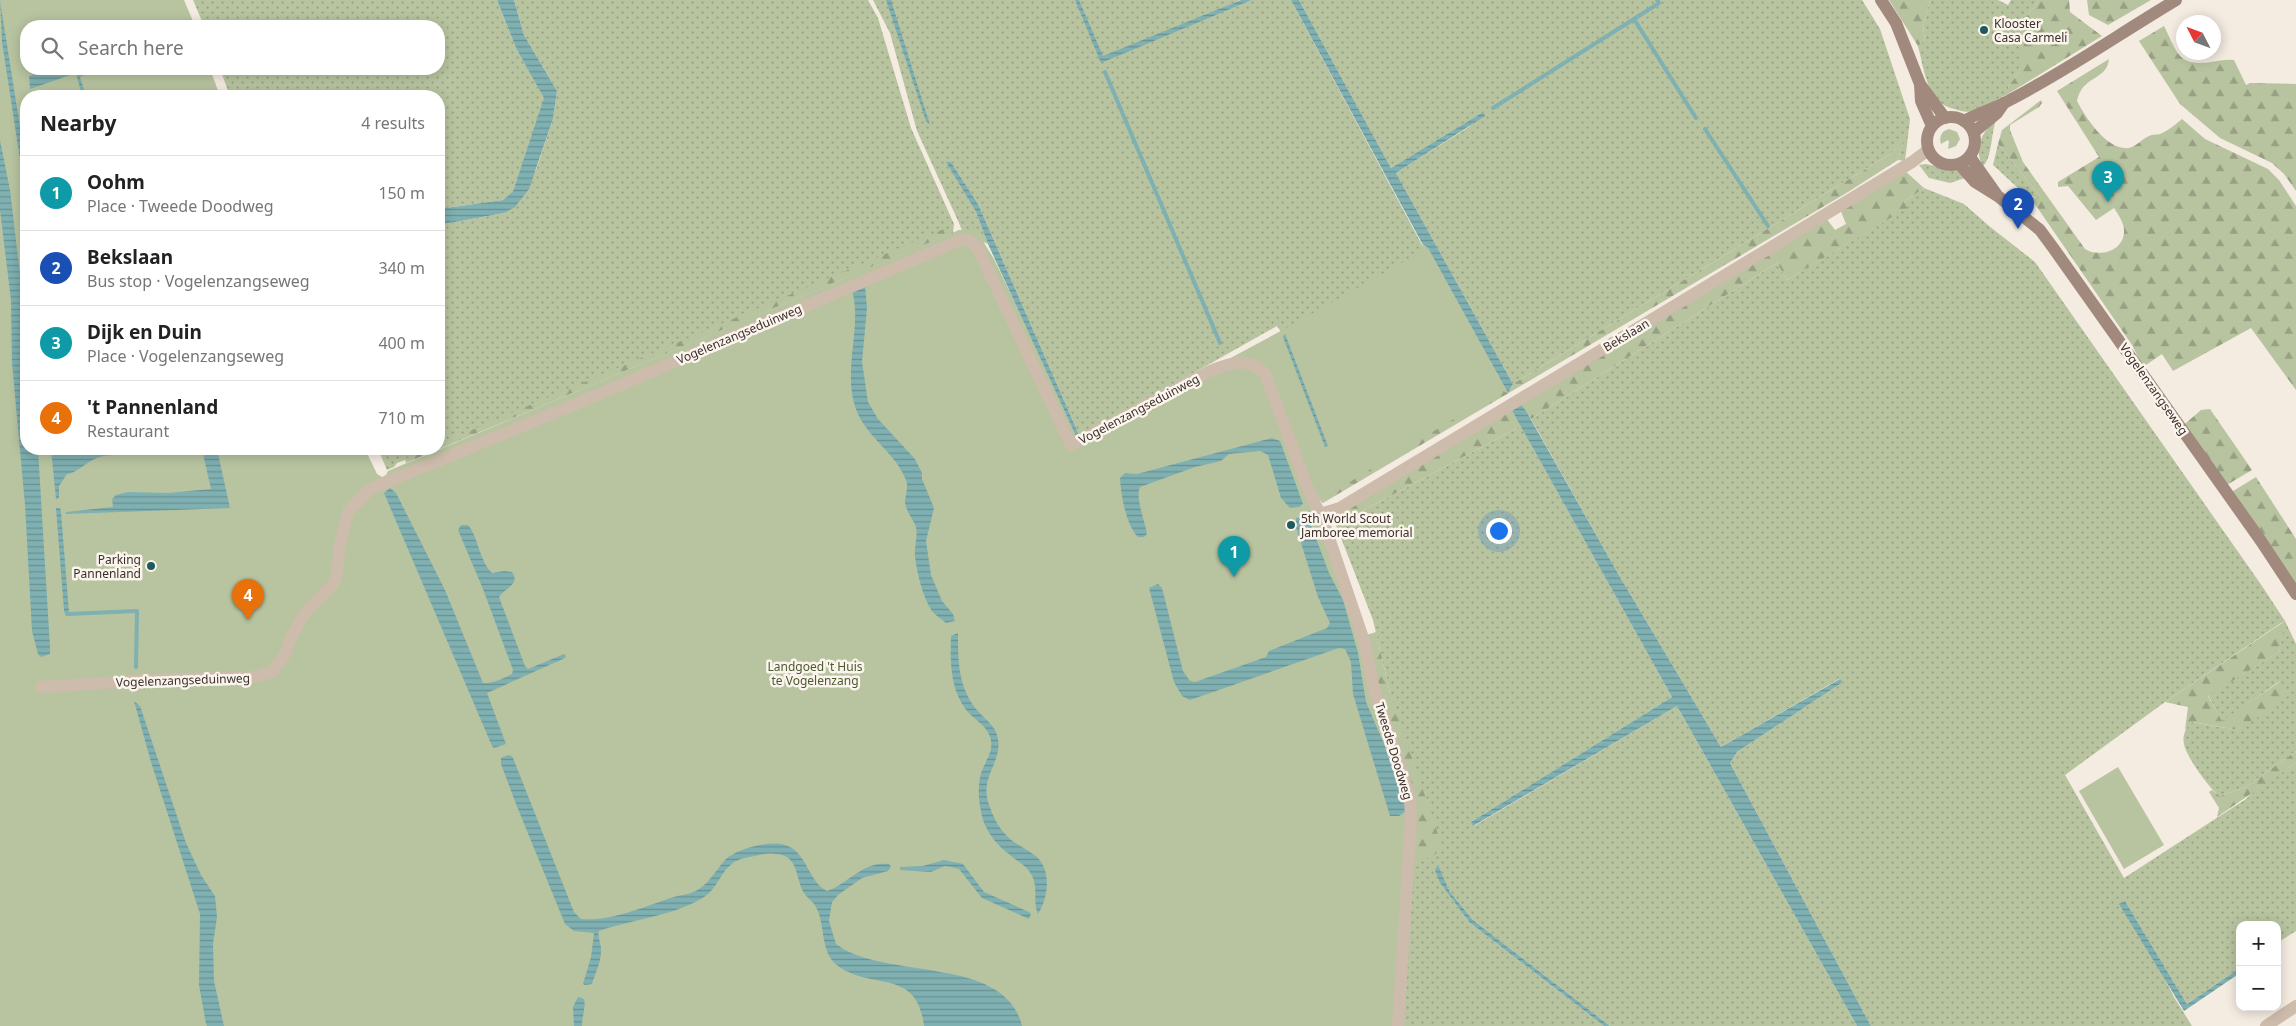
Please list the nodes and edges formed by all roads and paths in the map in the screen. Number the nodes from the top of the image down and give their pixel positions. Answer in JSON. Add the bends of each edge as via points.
{"nodes":[{"id":1,"x":1881,"y":0,"type":"edge"},
{"id":2,"x":2176,"y":0,"type":"edge"},
{"id":3,"x":1920,"y":84,"type":"junction"},
{"id":4,"x":2004,"y":104,"type":"junction"},
{"id":5,"x":1945,"y":118,"type":"junction"},
{"id":6,"x":1964,"y":121,"type":"junction"},
{"id":7,"x":1932,"y":126,"type":"junction"},
{"id":8,"x":1974,"y":132,"type":"junction"},
{"id":9,"x":1928,"y":150,"type":"junction"},
{"id":10,"x":1970,"y":157,"type":"junction"},
{"id":11,"x":1959,"y":164,"type":"junction"},
{"id":12,"x":1999,"y":197,"type":"junction"},
{"id":13,"x":1320,"y":514,"type":"junction"},
{"id":14,"x":2296,"y":594,"type":"edge"},
{"id":15,"x":41,"y":687,"type":"dead end"},
{"id":16,"x":2296,"y":1006,"type":"edge"},
{"id":17,"x":1398,"y":1026,"type":"edge"},
{"id":18,"x":2266,"y":1026,"type":"edge"}],
"edges":[{"from":1,"to":3,"type":"main road","via":[[1896,23]]},
{"from":2,"to":4,"type":"main road"},
{"from":3,"to":5,"type":"main road"},
{"from":3,"to":7,"type":"main road","via":[[1920,101]]},
{"from":4,"to":6,"type":"main road"},
{"from":4,"to":8,"type":"main road"},
{"from":5,"to":6,"type":"main road"},
{"from":5,"to":7,"type":"main road"},
{"from":6,"to":8,"type":"main road"},
{"from":7,"to":9,"type":"main road"},
{"from":8,"to":10,"type":"main road","via":[[1975,147]]},
{"from":9,"to":11,"type":"main road","via":[[1938,162],[1948,166]]},
{"from":9,"to":13,"type":"street","name":"Bekslaan","via":[[1340,508]]},
{"from":10,"to":11,"type":"main road"},
{"from":10,"to":12,"type":"main road","name":"Vogelenzangseweg"},
{"from":11,"to":12,"type":"main road","name":"Vogelenzangseweg","via":[[1975,182]]},
{"from":12,"to":14,"type":"main road","name":"Vogelenzangseweg","via":[[2040,230]]},
{"from":13,"to":15,"type":"street","name":"Vogelenzangseduinweg","via":[[1264,373],[1254,364],[1229,363],[1210,371],[1072,445],[978,249],[963,239],[370,489],[348,512],[336,579],[304,614],[285,654],[272,671],[255,677],[155,679]]},
{"from":13,"to":17,"type":"street","name":"Tweede Doodweg","via":[[1366,644],[1373,685],[1410,797]]},
{"from":16,"to":18,"type":"street"}]}
